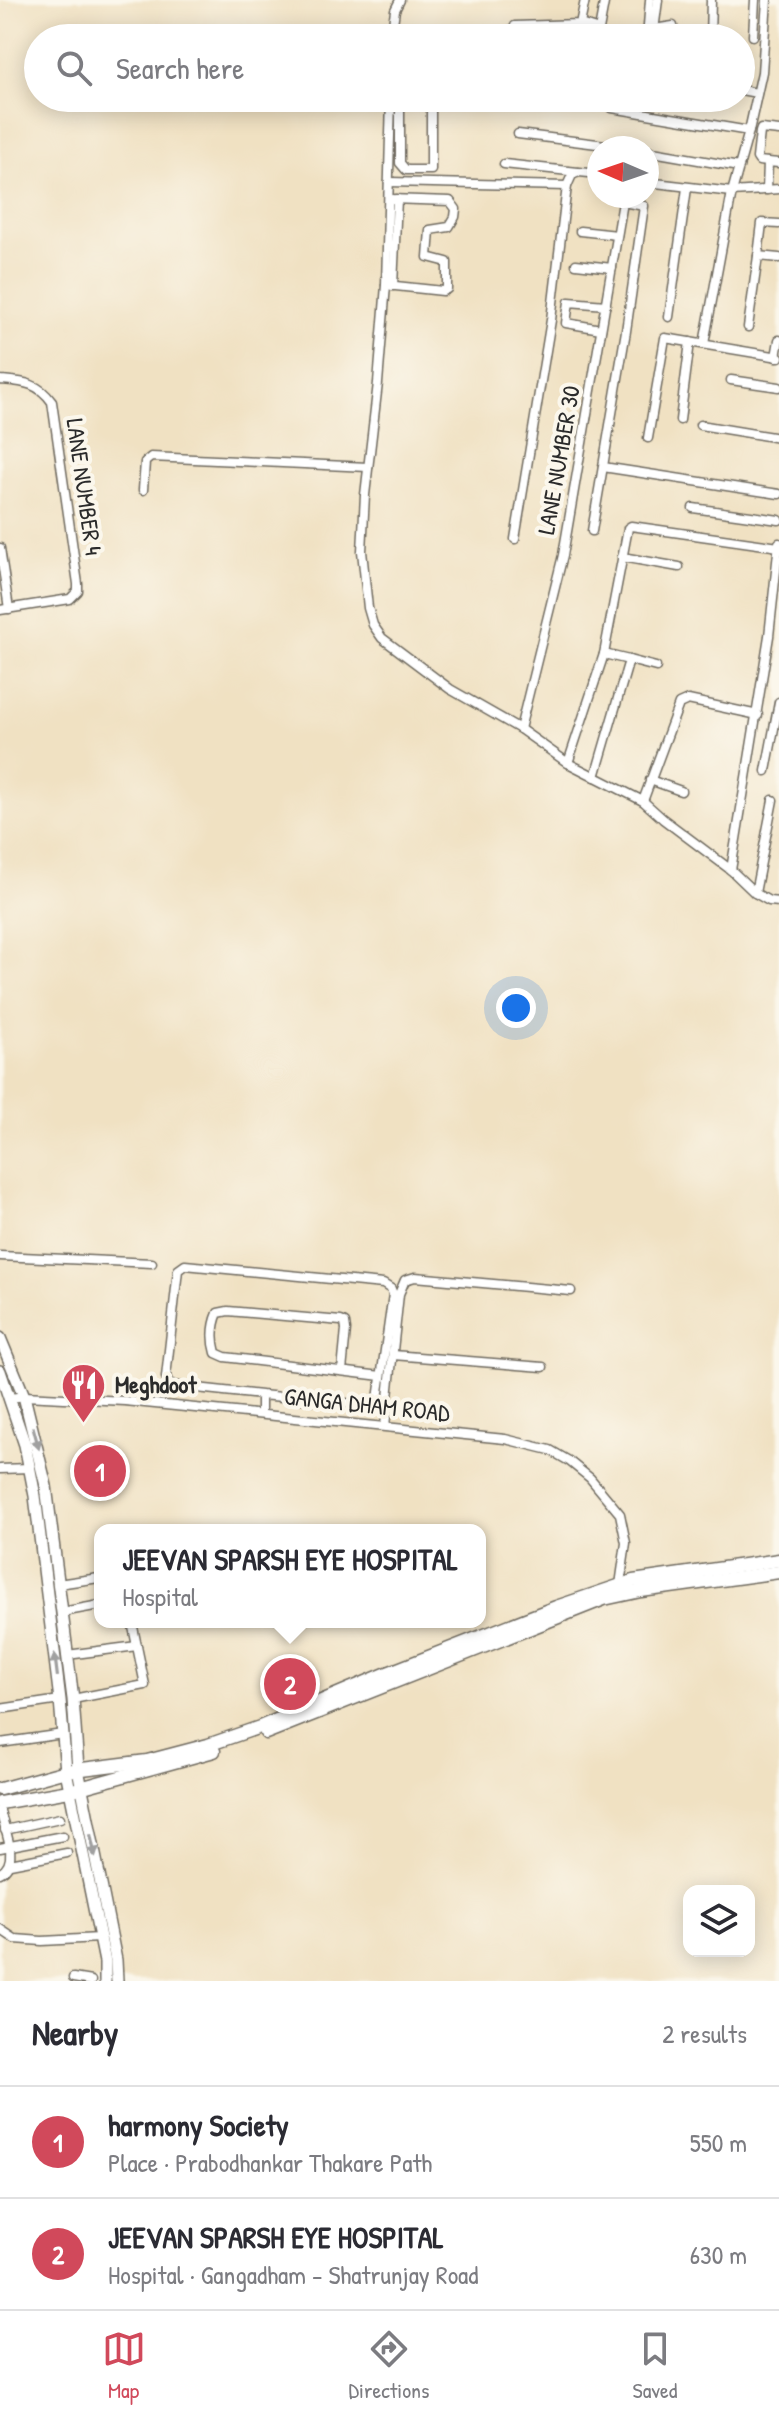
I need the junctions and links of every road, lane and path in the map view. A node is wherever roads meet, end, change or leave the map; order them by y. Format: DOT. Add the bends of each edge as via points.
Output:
graph roads {
  1 [pos="400,0"];
  2 [pos="585,0"];
  3 [pos="650,0"];
  4 [pos="658,0"];
  5 [pos="711,0"];
  6 [pos="755,0"];
  7 [pos="767,0"];
  8 [pos="604,3"];
  9 [pos="393,24"];
  10 [pos="580,24"];
  11 [pos="600,24"];
  12 [pos="648,24"];
  13 [pos="655,24"];
  14 [pos="710,24"];
  15 [pos="754,24"];
  16 [pos="757,93"];
  17 [pos="755,102"];
  18 [pos="391,112"];
  19 [pos="400,112"];
  20 [pos="431,112"];
  21 [pos="636,112"];
  22 [pos="753,112"];
  23 [pos="749,131"];
  24 [pos="779,131"];
  25 [pos="518,134"];
  26 [pos="587,143"];
  27 [pos="659,153"];
  28 [pos="768,162"];
  29 [pos="779,163"];
  30 [pos="504,164"];
  31 [pos="739,167"];
  32 [pos="579,172"];
  33 [pos="587,173"];
  34 [pos="389,182"];
  35 [pos="659,184"];
  36 [pos="567,186"];
  37 [pos="687,188"];
  38 [pos="779,189"];
  39 [pos="767,190"];
  40 [pos="732,192"];
  41 [pos="393,199"];
  42 [pos="622,208"];
  43 [pos="644,208"];
  44 [pos="779,224"];
  45 [pos="580,231"];
  46 [pos="617,235"];
  47 [pos="758,256"];
  48 [pos="779,258"];
  49 [pos="576,264"];
  50 [pos="612,268"];
  51 [pos="390,285"];
  52 [pos="606,305"];
  53 [pos="669,317"];
  54 [pos="551,320"];
  55 [pos="563,322"];
  56 [pos="748,327"];
  57 [pos="601,329"];
  58 [pos="779,340"];
  59 [pos="690,342"];
  60 [pos="704,344"];
  61 [pos="777,357"];
  62 [pos="0,380"];
  63 [pos="731,380"];
  64 [pos="779,387"];
  65 [pos="680,420"];
  66 [pos="700,425"];
  67 [pos="648,438"];
  68 [pos="779,438"];
  69 [pos="368,467"];
  70 [pos="603,467"];
  71 [pos="143,490"];
  72 [pos="779,494"];
  73 [pos="693,508"];
  74 [pos="779,520"];
  75 [pos="592,531"];
  76 [pos="515,539"];
  77 [pos="779,545"];
  78 [pos="0,548"];
  79 [pos="622,557"];
  80 [pos="679,567"];
  81 [pos="776,598"];
  82 [pos="4,609"];
  83 [pos="604,654"];
  84 [pos="629,660"];
  85 [pos="656,667"];
  86 [pos="779,702"];
  87 [pos="758,715"];
  88 [pos="520,729"];
  89 [pos="568,763"];
  90 [pos="766,771"];
  91 [pos="595,777"];
  92 [pos="650,780"];
  93 [pos="681,791"];
  94 [pos="773,800"];
  95 [pos="643,801"];
  96 [pos="731,870"];
  97 [pos="755,893"];
  98 [pos="779,902"];
  99 [pos="0,1256"];
  100 [pos="152,1263"];
  101 [pos="571,1291"];
  102 [pos="0,1338"];
  103 [pos="393,1355"];
  104 [pos="543,1367"];
  105 [pos="0,1371"];
  106 [pos="342,1371"];
  107 [pos="381,1376"];
  108 [pos="6,1392"];
  109 [pos="261,1395"];
  110 [pos="24,1396"];
  111 [pos="261,1414"];
  112 [pos="385,1426"];
  113 [pos="30,1468"];
  114 [pos="0,1469"];
  115 [pos="774,1566"];
  116 [pos="94,1579"];
  117 [pos="58,1584"];
  118 [pos="620,1590"];
  119 [pos="94,1606"];
  120 [pos="62,1612"];
  121 [pos="133,1628"];
  122 [pos="137,1646"];
  123 [pos="67,1655"];
  124 [pos="66,1700"];
  125 [pos="0,1709"];
  126 [pos="63,1734"];
  127 [pos="0,1743"];
  128 [pos="72,1770"];
  129 [pos="115,1771"];
  130 [pos="0,1789"];
  131 [pos="75,1790"];
  132 [pos="0,1803"];
  133 [pos="0,1811"];
  134 [pos="60,1818"];
  135 [pos="5,1830"];
  136 [pos="63,1836"];
  137 [pos="4,1847"];
  138 [pos="67,1853"];
  139 [pos="10,1864"];
  140 [pos="0,1873"];
  141 [pos="0,1929"];
  142 [pos="100,1938"];
  143 [pos="73,1978"];
  144 [pos="91,1981"];
  145 [pos="105,1981"];
  146 [pos="117,1981"];
  1 -- 9 [label="street"];
  2 -- 10 [label="street"];
  3 -- 12 [label="street"];
  4 -- 13 [label="street"];
  5 -- 14 [label="street"];
  6 -- 15 [label="street"];
  7 -- 16 [label="street"];
  8 -- 11 [label="street"];
  16 -- 17 [label="street"];
  18 -- 34 [label="street"];
  19 -- 20 [label="street" via="400,163 406,170 431,170"];
  21 -- 23 [label="street"];
  22 -- 23 [label="street"];
  23 -- 31 [label="street"];
  24 -- 28 [label="street" via="761,129 757,158"];
  25 -- 26 [label="street"];
  27 -- 31 [label="street"];
  28 -- 29 [label="street"];
  28 -- 39 [label="street"];
  30 -- 32 [label="street"];
  31 -- 40 [label="street"];
  32 -- 33 [label="street"];
  32 -- 36 [label="street"];
  34 -- 36 [label="street"];
  34 -- 41 [label="street"];
  35 -- 37 [label="street"];
  36 -- 54 [label="street"];
  37 -- 40 [label="street"];
  37 -- 53 [label="street"];
  38 -- 39 [label="street"];
  39 -- 40 [label="street"];
  40 -- 60 [label="street"];
  41 -- 51 [label="street"];
  41 -- 51 [label="street" via="450,201 456,209 449,227 430,230 428,257 447,262 447,289"];
  42 -- 46 [label="street, LANE NUMBER 30"];
  43 -- 70 [label="street"];
  44 -- 47 [label="street" via="762,223"];
  45 -- 46 [label="street"];
  46 -- 50 [label="street, LANE NUMBER 30"];
  47 -- 48 [label="street"];
  47 -- 56 [label="street"];
  49 -- 50 [label="street"];
  50 -- 52 [label="street, LANE NUMBER 30"];
  51 -- 69 [label="street"];
  52 -- 57 [label="street, LANE NUMBER 30"];
  52 -- 57 [label="street" via="569,302 566,323"];
  54 -- 55 [label="street"];
  54 -- 76 [label="street"];
  57 -- 88 [label="street, LANE NUMBER 30" via="563,555"];
  58 -- 61 [label="street"];
  59 -- 60 [label="street"];
  59 -- 65 [label="street"];
  59 -- 67 [label="street" via="665,338"];
  60 -- 61 [label="street"];
  62 -- 82 [label="street, LANE NUMBER 4" via="31,383 52,402 78,591 70,599"];
  63 -- 64 [label="street"];
  66 -- 68 [label="street"];
  69 -- 71 [label="street" via="151,457 145,462"];
  69 -- 88 [label="street" via="362,551 373,625 420,668"];
  70 -- 72 [label="street"];
  70 -- 75 [label="street"];
  73 -- 74 [label="street"];
  77 -- 79 [label="street" via="631,526"];
  77 -- 81 [label="street"];
  78 -- 82 [label="street"];
  79 -- 80 [label="street"];
  79 -- 83 [label="street"];
  81 -- 87 [label="street"];
  83 -- 84 [label="street"];
  83 -- 89 [label="street"];
  84 -- 85 [label="street"];
  84 -- 91 [label="street"];
  86 -- 90 [label="street"];
  87 -- 92 [label="street" via="688,700 679,704"];
  87 -- 96 [label="street"];
  88 -- 89 [label="street"];
  89 -- 91 [label="street"];
  91 -- 95 [label="street"];
  92 -- 93 [label="street"];
  92 -- 95 [label="street"];
  94 -- 97 [label="street"];
  95 -- 96 [label="street"];
  96 -- 97 [label="street"];
  97 -- 98 [label="street"];
  99 -- 100 [label="street"];
  101 -- 103 [label="street" via="405,1280"];
  102 -- 110 [label="main road"];
  103 -- 104 [label="street"];
  103 -- 112 [label="street"];
  105 -- 108 [label="main road"];
  106 -- 106 [label="street" via="225,1357 216,1353 212,1341 214,1322 218,1313 228,1311 341,1321 346,1330"];
  106 -- 107 [label="street"];
  107 -- 109 [label="street" via="377,1406"];
  107 -- 109 [label="street" via="393,1294 383,1284 185,1265 176,1276 169,1385"];
  108 -- 110 [label="street, GANGA DHAM ROAD"];
  108 -- 113 [label="main road"];
  109 -- 111 [label="street"];
  110 -- 111 [label="street, GANGA DHAM ROAD"];
  110 -- 117 [label="main road, one-way" via="46,1486"];
  111 -- 112 [label="street, GANGA DHAM ROAD"];
  112 -- 118 [label="street, GANGA DHAM ROAD" via="505,1439 550,1450 569,1461 620,1514 626,1543"];
  113 -- 114 [label="street"];
  124 -- 113 [label="main road, one-way"];
  115 -- 118 [label="main road"];
  116 -- 117 [label="street"];
  117 -- 120 [label="main road"];
  118 -- 129 [label="main road" via="289,1725 199,1756"];
  119 -- 120 [label="street"];
  120 -- 123 [label="main road"];
  121 -- 122 [label="street"];
  122 -- 123 [label="street"];
  122 -- 124 [label="street" via="145,1685"];
  123 -- 124 [label="main road"];
  124 -- 125 [label="street"];
  124 -- 126 [label="main road"];
  124 -- 128 [label="main road"];
  126 -- 127 [label="street"];
  126 -- 128 [label="main road"];
  128 -- 129 [label="main road"];
  128 -- 130 [label="main road"];
  128 -- 131 [label="main road"];
  129 -- 131 [label="main road"];
  131 -- 132 [label="main road"];
  131 -- 142 [label="main road"];
  131 -- 146 [label="main road, one-way"];
  133 -- 135 [label="street"];
  134 -- 135 [label="street"];
  135 -- 137 [label="street"];
  136 -- 137 [label="street"];
  137 -- 139 [label="street"];
  138 -- 139 [label="street"];
  139 -- 140 [label="street"];
  141 -- 142 [label="street" via="15,1939"];
  142 -- 145 [label="main road"];
  143 -- 144 [label="street"];
}
